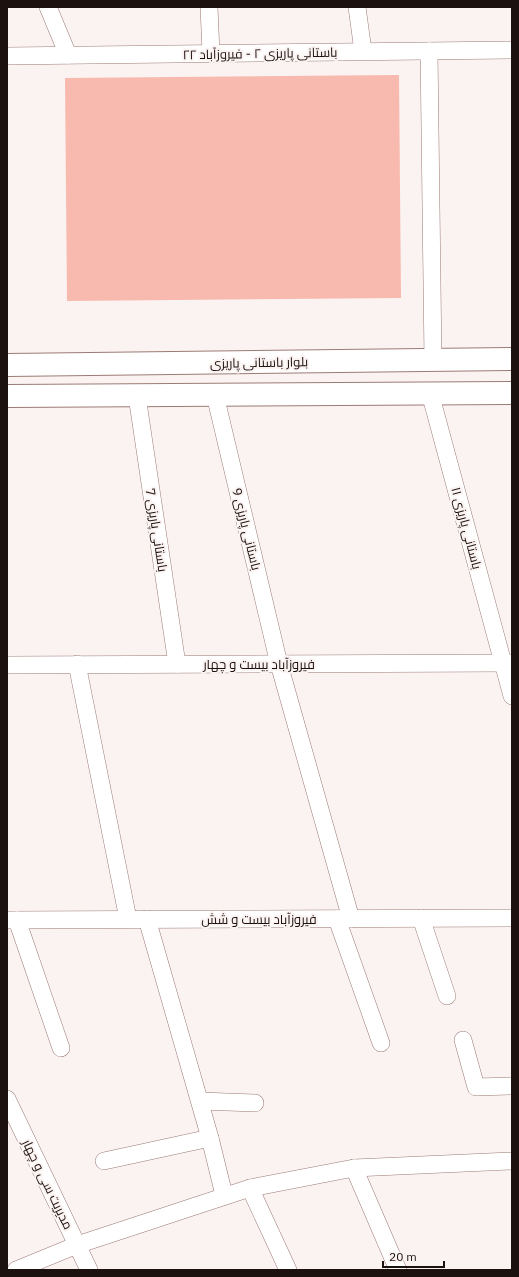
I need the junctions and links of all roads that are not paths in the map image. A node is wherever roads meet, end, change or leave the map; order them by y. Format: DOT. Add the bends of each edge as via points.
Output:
graph roads {
  1 [pos="48,7"];
  2 [pos="209,7"];
  3 [pos="358,7"];
  4 [pos="429,50"];
  5 [pos="512,50"];
  6 [pos="363,51"];
  7 [pos="211,53"];
  8 [pos="68,55"];
  9 [pos="7,56"];
  10 [pos="433,360"];
  11 [pos="512,360"];
  12 [pos="7,365"];
  13 [pos="430,393"];
  14 [pos="512,393"];
  15 [pos="215,395"];
  16 [pos="7,396"];
  17 [pos="137,396"];
  18 [pos="508,663"];
  19 [pos="77,664"];
  20 [pos="177,664"];
  21 [pos="279,664"];
  22 [pos="7,665"];
  23 [pos="512,696"];
  24 [pos="421,918"];
  25 [pos="512,918"];
  26 [pos="128,919"];
  27 [pos="147,919"];
  28 [pos="344,919"];
  29 [pos="12,920"];
  30 [pos="447,996"];
  31 [pos="463,1040"];
  32 [pos="381,1043"];
  33 [pos="61,1048"];
  34 [pos="512,1086"];
  35 [pos="7,1099"];
  36 [pos="200,1101"];
  37 [pos="255,1103"];
  38 [pos="210,1138"];
  39 [pos="104,1161"];
  40 [pos="512,1161"];
  41 [pos="354,1168"];
  42 [pos="250,1188"];
  43 [pos="224,1195"];
  44 [pos="77,1245"];
  45 [pos="16,1270"];
  46 [pos="89,1270"];
  47 [pos="288,1270"];
  48 [pos="398,1270"];
  1 -- 8 [label="street"];
  2 -- 7 [label="street"];
  3 -- 6 [label="street"];
  4 -- 5 [label="street, باستانی پاریزی ۲ - فیروزآباد ۲۲"];
  4 -- 6 [label="street, باستانی پاریزی ۲ - فیروزآباد ۲۲"];
  4 -- 10 [label="street"];
  6 -- 7 [label="street, باستانی پاریزی ۲ - فیروزآباد ۲۲"];
  7 -- 8 [label="street, باستانی پاریزی ۲ - فیروزآباد ۲۲"];
  8 -- 9 [label="street, باستانی پاریزی ۲ - فیروزآباد ۲۲"];
  10 -- 11 [label="main road, بلوار باستانی پاریزی"];
  10 -- 12 [label="main road, بلوار باستانی پاریزی"];
  13 -- 14 [label="main road"];
  13 -- 15 [label="main road"];
  13 -- 18 [label="street, باستانی پاریزی ۱۱"];
  15 -- 17 [label="main road"];
  15 -- 21 [label="street, باستانی پاریزی 9"];
  16 -- 17 [label="main road"];
  17 -- 20 [label="street, باستانی پاریزی 7"];
  18 -- 21 [label="street, فیروزآباد بیست و چهار"];
  18 -- 23 [label="street, باستانی پاریزی ۱۱"];
  19 -- 20 [label="street, فیروزآباد بیست و چهار"];
  19 -- 22 [label="street, فیروزآباد بیست و چهار"];
  19 -- 26 [label="street"];
  20 -- 21 [label="street, فیروزآباد بیست و چهار"];
  21 -- 28 [label="street, باستانی پاریزی 9"];
  24 -- 25 [label="street, فیروزآباد بیست و شش"];
  24 -- 28 [label="street, فیروزآباد بیست و شش"];
  24 -- 30 [label="street"];
  26 -- 27 [label="street, فیروزآباد بیست و شش"];
  26 -- 29 [label="street, فیروزآباد بیست و شش"];
  27 -- 28 [label="street, فیروزآباد بیست و شش"];
  27 -- 36 [label="street"];
  28 -- 32 [label="street, باستانی پاریزی 9"];
  29 -- 33 [label="street"];
  31 -- 34 [label="street" via="476,1087"];
  35 -- 44 [label="street, مدیریت سی و چهار"];
  36 -- 37 [label="street"];
  36 -- 38 [label="street"];
  38 -- 39 [label="street"];
  38 -- 43 [label="street"];
  40 -- 41 [label="street"];
  41 -- 42 [label="street"];
  41 -- 48 [label="street"];
  42 -- 43 [label="street"];
  42 -- 47 [label="street"];
  43 -- 44 [label="street"];
  44 -- 45 [label="street"];
  44 -- 46 [label="street, مدیریت سی و چهار"];
}
